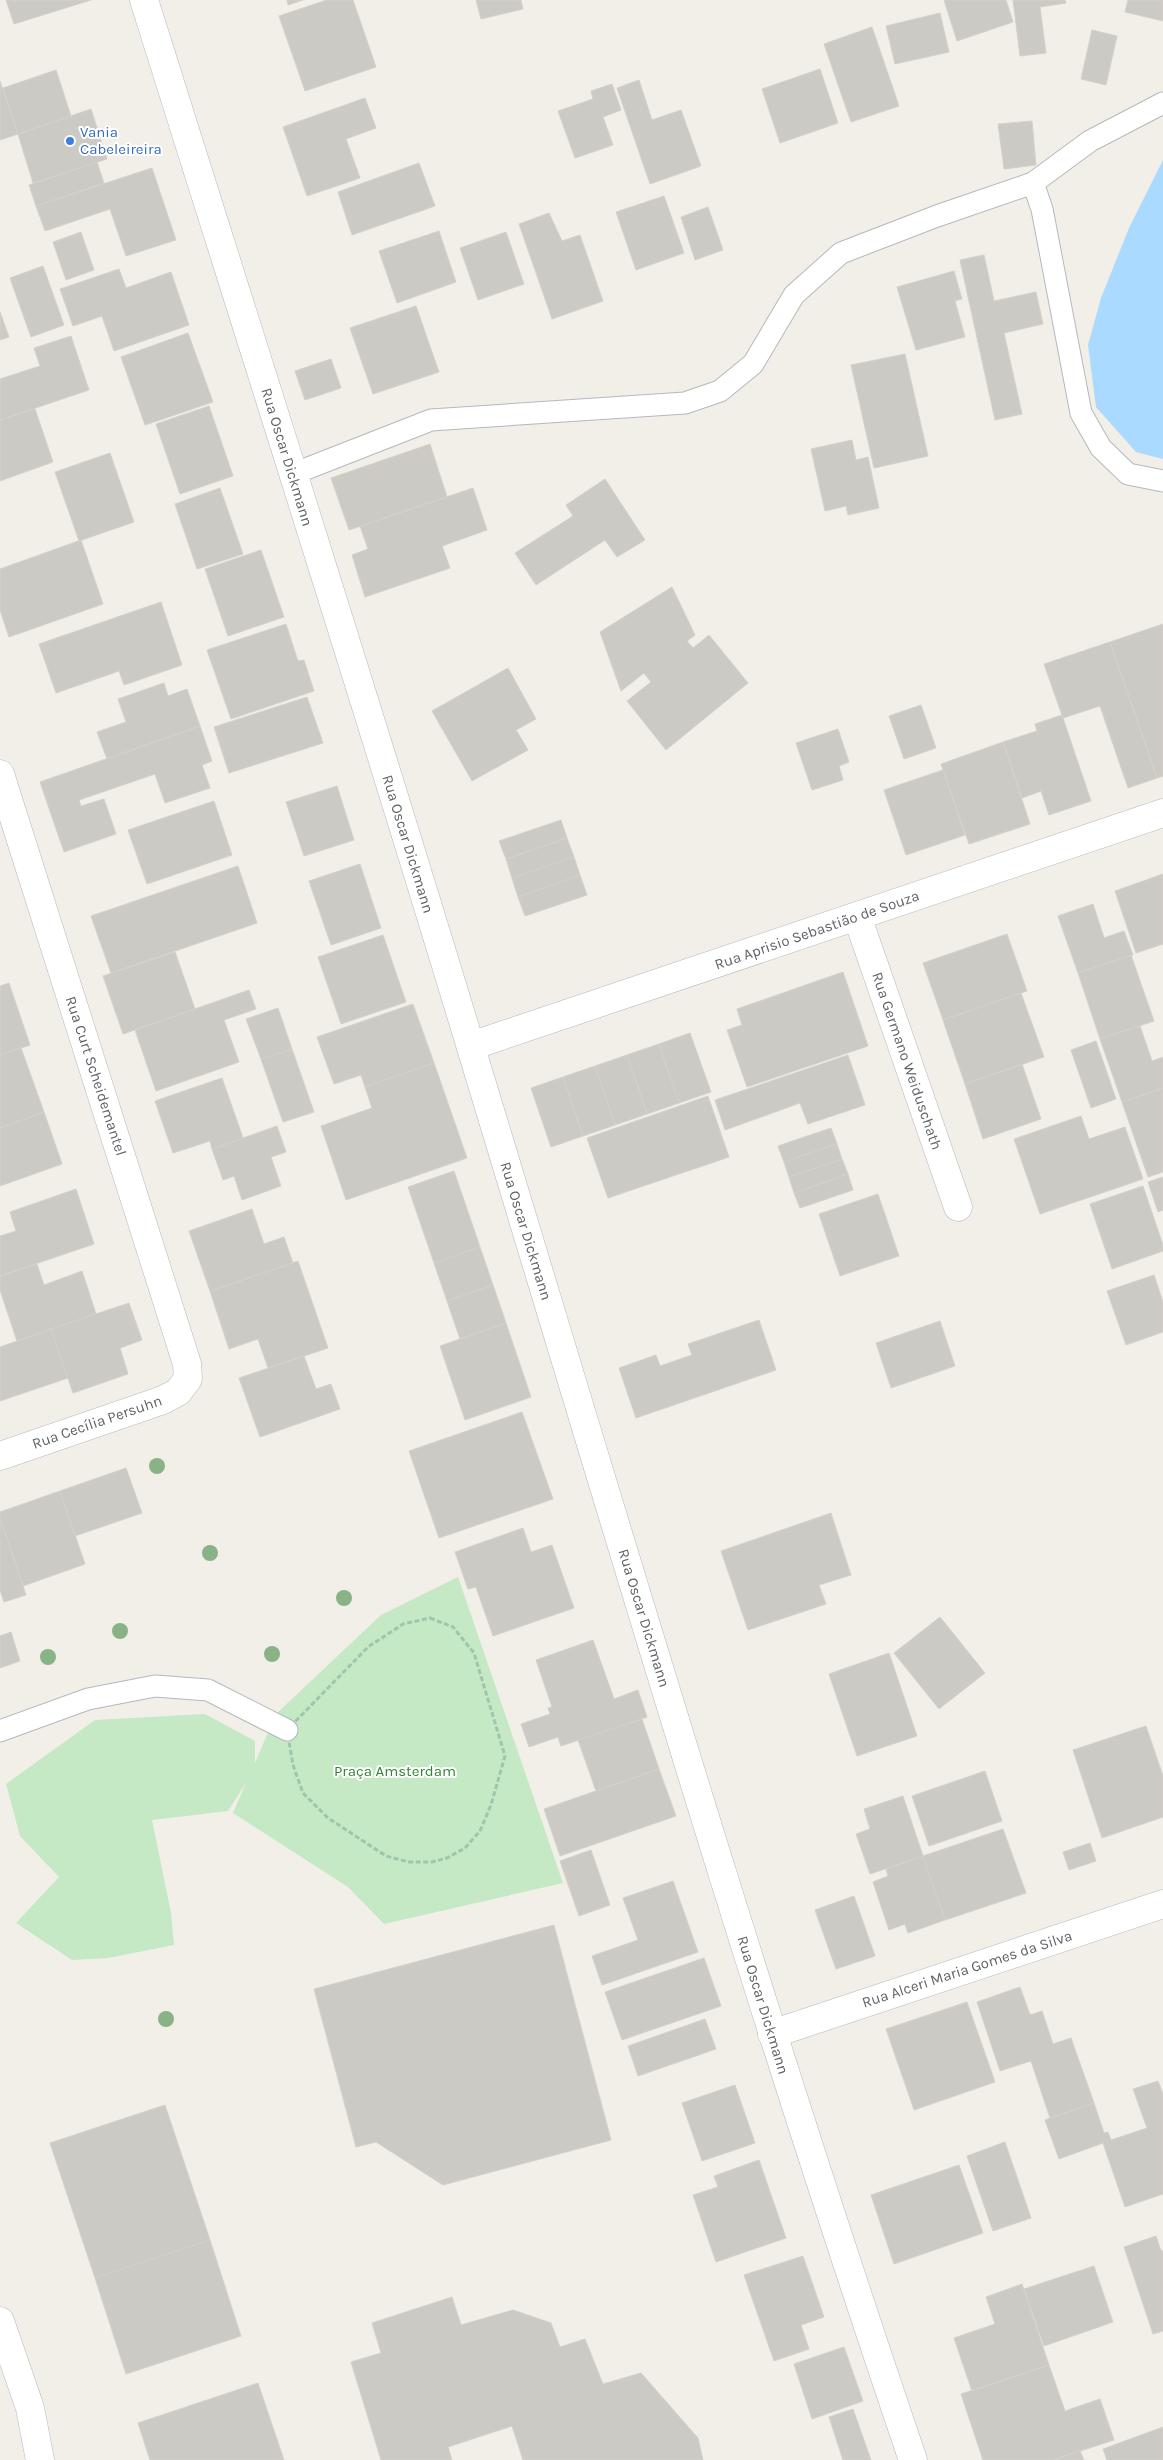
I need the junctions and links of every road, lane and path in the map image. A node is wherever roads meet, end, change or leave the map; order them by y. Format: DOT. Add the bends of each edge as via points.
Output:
graph roads {
  1 [pos="144,0"];
  2 [pos="1163,103"];
  3 [pos="1033,183"];
  4 [pos="293,474"];
  5 [pos="1163,481"];
  6 [pos="0,774"];
  7 [pos="1163,813"];
  8 [pos="857,916"];
  9 [pos="470,1046"];
  10 [pos="958,1207"];
  11 [pos="188,1379"];
  12 [pos="0,1456"];
  13 [pos="287,1730"];
  14 [pos="0,1731"];
  15 [pos="1163,1904"];
  16 [pos="772,2034"];
  17 [pos="0,2321"];
  18 [pos="40,2460"];
  19 [pos="913,2460"];
  1 -- 4 [label="street, Rua Oscar Dickmann"];
  2 -- 3 [label="lane" via="1090,142"];
  3 -- 4 [label="lane" via="841,253 794,295 753,364 720,391 685,403 431,420"];
  3 -- 5 [label="lane" via="1042,209 1081,413 1101,448 1128,474"];
  4 -- 9 [label="street, Rua Oscar Dickmann"];
  6 -- 11 [label="street, Rua Curt Scheidemantel" via="187,1364"];
  7 -- 8 [label="street, Rua Aprisio Sebastião de Souza"];
  8 -- 9 [label="street, Rua Aprisio Sebastião de Souza"];
  8 -- 10 [label="street, Rua Germano Weiduschath"];
  9 -- 16 [label="street, Rua Oscar Dickmann"];
  11 -- 12 [label="street, Rua Cecília Persuhn" via="178,1392 163,1400"];
  13 -- 13 [label="path" via="293,1765 303,1793 344,1829 386,1856 409,1862 432,1862 465,1848 480,1831 505,1756 474,1653 453,1627 430,1618 403,1624 368,1647"];
  13 -- 14 [label="lane" via="208,1690 155,1686 88,1700"];
  15 -- 16 [label="street, Rua Alceri Maria Gomes da Silva"];
  16 -- 19 [label="street, Rua Oscar Dickmann"];
  17 -- 18 [label="street" via="30,2408"];
}
